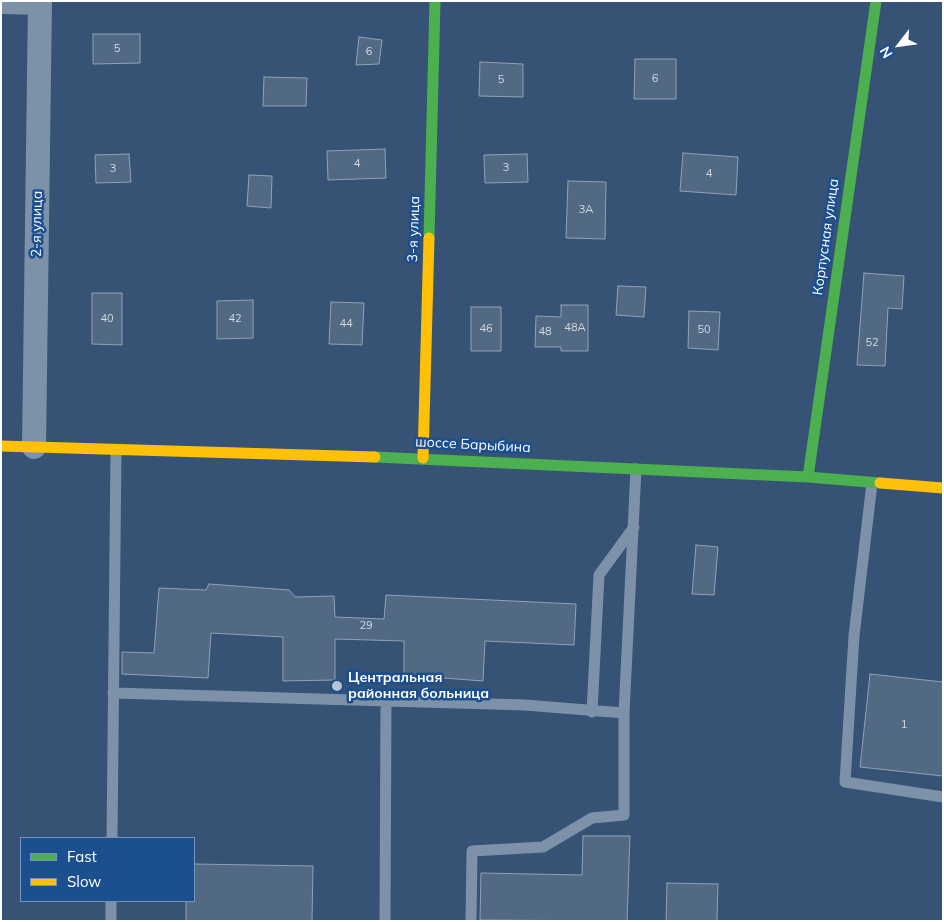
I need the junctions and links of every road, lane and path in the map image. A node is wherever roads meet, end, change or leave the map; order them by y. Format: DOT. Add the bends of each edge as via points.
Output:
graph roads {
  1 [pos="435,1"];
  2 [pos="876,1"];
  3 [pos="1,2"];
  4 [pos="40,2"];
  5 [pos="1,446"];
  6 [pos="34,447"];
  7 [pos="116,448"];
  8 [pos="423,458"];
  9 [pos="636,468"];
  10 [pos="808,477"];
  11 [pos="872,483"];
  12 [pos="943,488"];
  13 [pos="634,527"];
  14 [pos="113,693"];
  15 [pos="386,702"];
  16 [pos="592,712"];
  17 [pos="624,713"];
  18 [pos="943,797"];
  19 [pos="112,837"];
  20 [pos="111,902"];
  21 [pos="111,921"];
  22 [pos="385,921"];
  23 [pos="471,921"];
  1 -- 8 [label="main road, 3-я улица"];
  2 -- 10 [label="main road, Корпусная улица"];
  3 -- 4 [label="street"];
  4 -- 6 [label="street, 2-я улица"];
  5 -- 6 [label="main road, шоссе Барыбина"];
  6 -- 7 [label="main road, шоссе Барыбина"];
  7 -- 8 [label="main road, шоссе Барыбина"];
  7 -- 14 [label="lane"];
  8 -- 9 [label="main road, шоссе Барыбина"];
  9 -- 10 [label="main road, шоссе Барыбина"];
  9 -- 13 [label="lane"];
  10 -- 11 [label="main road, шоссе Барыбина"];
  11 -- 12 [label="main road, шоссе Барыбина"];
  11 -- 18 [label="lane" via="854,636 844,782"];
  13 -- 16 [label="lane" via="599,575"];
  13 -- 17 [label="lane"];
  14 -- 15 [label="lane"];
  14 -- 19 [label="lane"];
  15 -- 16 [label="lane" via="525,705"];
  15 -- 22 [label="lane"];
  16 -- 17 [label="lane"];
  17 -- 23 [label="lane" via="624,815 592,818 543,847 472,851"];
  20 -- 21 [label="lane"];
}
